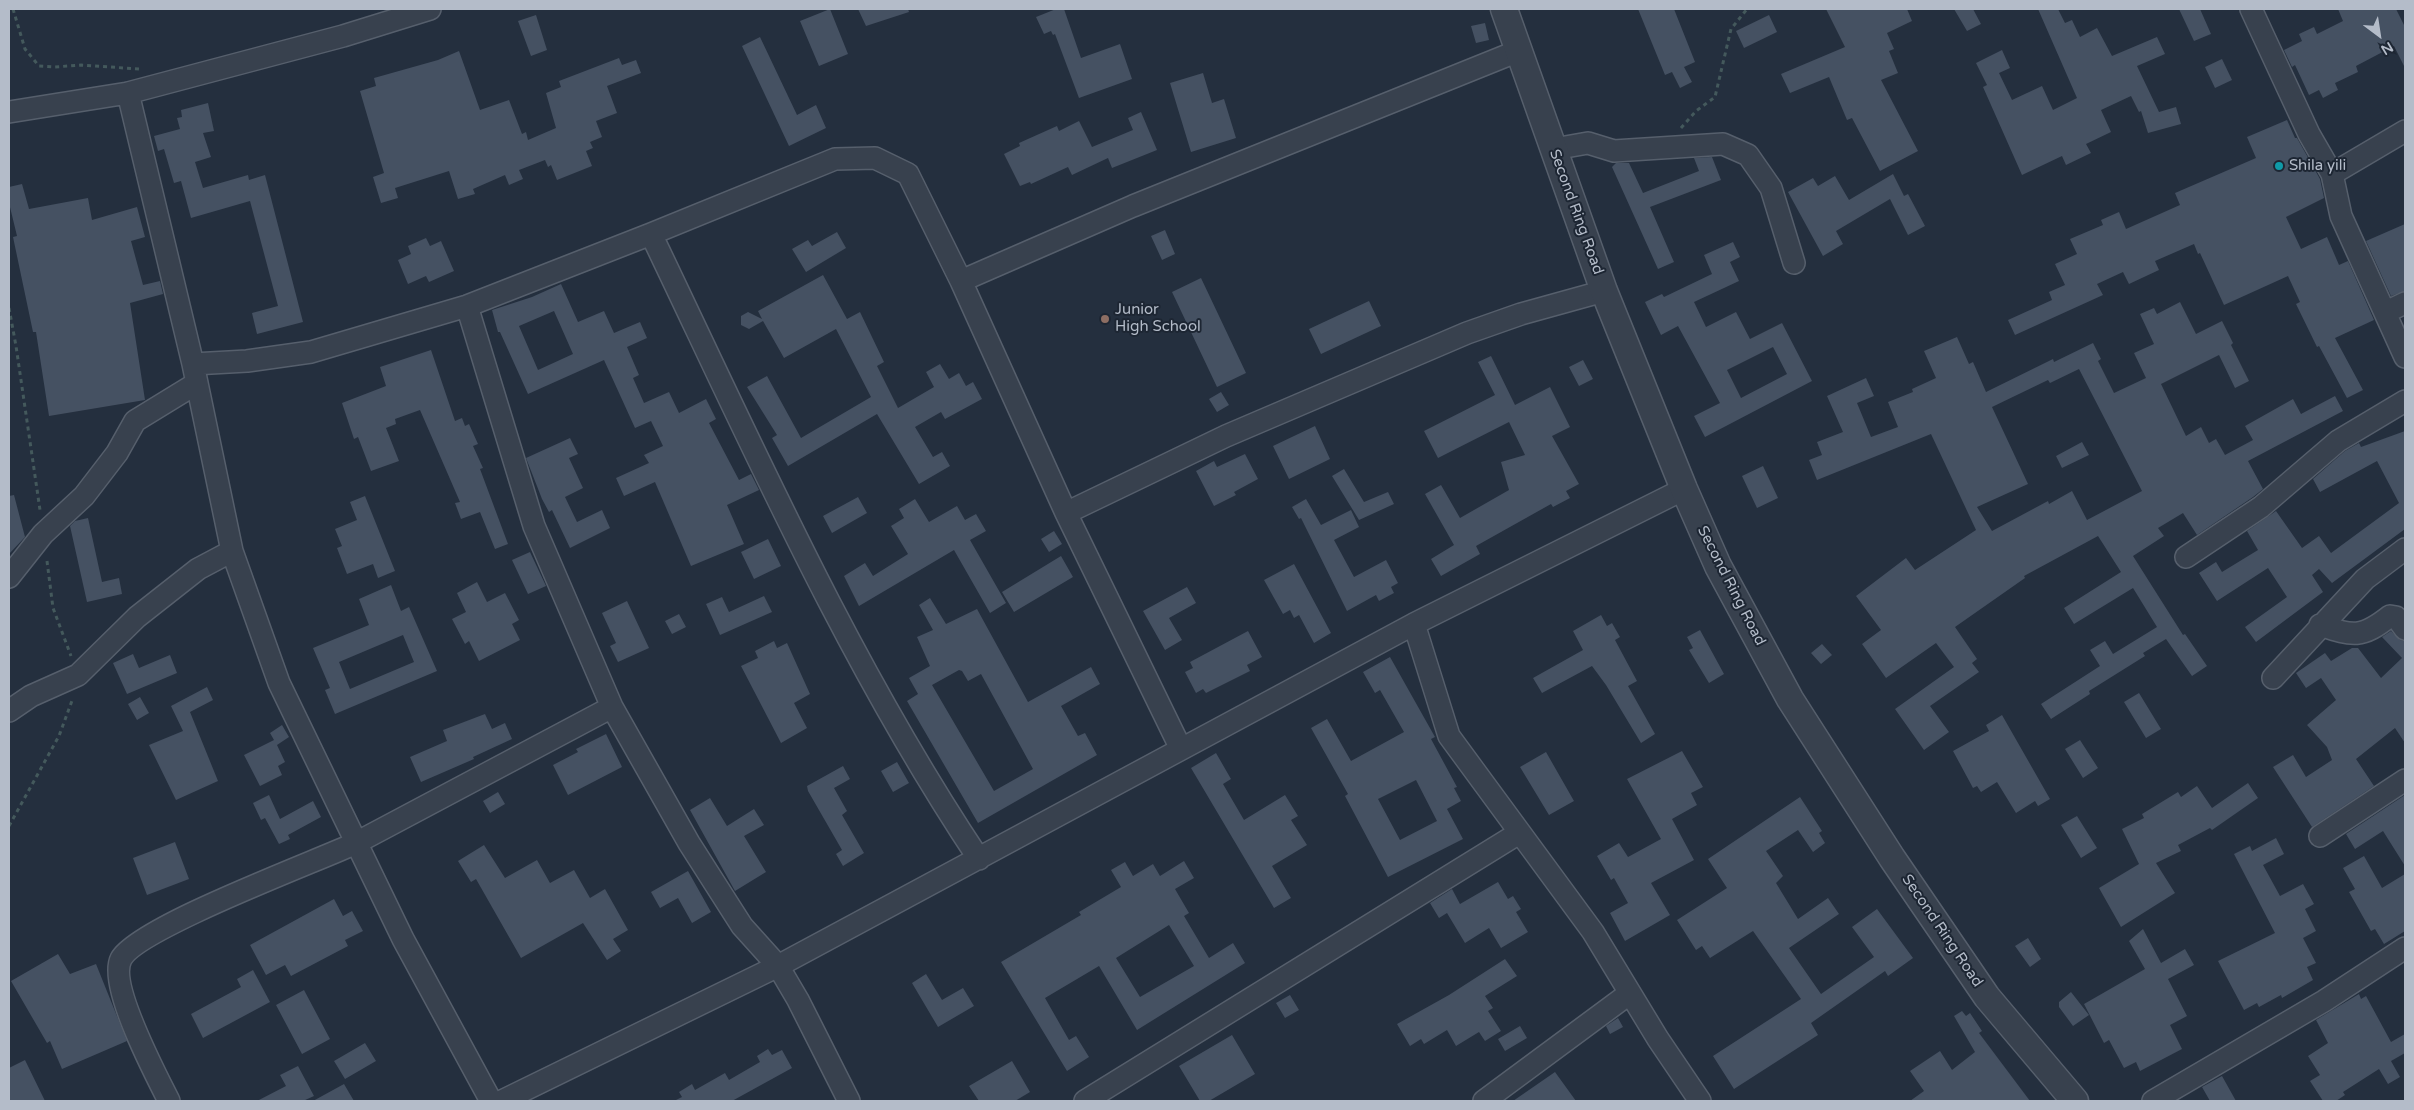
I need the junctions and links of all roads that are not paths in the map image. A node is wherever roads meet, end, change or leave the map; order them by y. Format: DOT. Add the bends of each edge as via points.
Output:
graph roads {
  1 [pos="430,9"];
  2 [pos="1504,9"];
  3 [pos="2251,9"];
  4 [pos="1518,51"];
  5 [pos="128,94"];
  6 [pos="9,112"];
  7 [pos="2405,131"];
  8 [pos="1554,149"];
  9 [pos="2332,174"];
  10 [pos="651,234"];
  11 [pos="1794,263"];
  12 [pos="961,281"];
  13 [pos="1604,290"];
  14 [pos="467,306"];
  15 [pos="2396,307"];
  16 [pos="2405,357"];
  17 [pos="195,374"];
  18 [pos="2405,401"];
  19 [pos="1684,489"];
  20 [pos="1066,513"];
  21 [pos="2405,549"];
  22 [pos="232,551"];
  23 [pos="2186,557"];
  24 [pos="9,577"];
  25 [pos="1414,624"];
  26 [pos="2320,625"];
  27 [pos="2405,629"];
  28 [pos="2272,678"];
  29 [pos="612,707"];
  30 [pos="9,711"];
  31 [pos="1181,749"];
  32 [pos="2405,780"];
  33 [pos="1519,833"];
  34 [pos="2320,836"];
  35 [pos="356,843"];
  36 [pos="980,860"];
  37 [pos="2405,948"];
  38 [pos="778,966"];
  39 [pos="1630,993"];
  40 [pos="169,1101"];
  41 [pos="491,1101"];
  42 [pos="502,1101"];
  43 [pos="849,1101"];
  44 [pos="1085,1101"];
  45 [pos="1484,1101"];
  46 [pos="1700,1101"];
  47 [pos="2074,1101"];
  48 [pos="2153,1101"];
  1 -- 5 [label="street"];
  2 -- 4 [label="street, Second Ring Road"];
  3 -- 9 [label="street" via="2309,134"];
  4 -- 8 [label="street, Second Ring Road"];
  4 -- 12 [label="street" via="1133,206"];
  5 -- 6 [label="street"];
  5 -- 17 [label="street"];
  7 -- 9 [label="street"];
  8 -- 11 [label="street" via="1588,143 1614,150 1722,144 1748,155 1771,188"];
  8 -- 13 [label="street, Second Ring Road"];
  9 -- 15 [label="street" via="2341,216"];
  10 -- 12 [label="street" via="835,159 875,158 908,174"];
  10 -- 14 [label="street"];
  10 -- 36 [label="street" via="830,606 945,809"];
  12 -- 20 [label="street"];
  13 -- 19 [label="street, Second Ring Road"];
  13 -- 20 [label="street" via="1467,333 1226,436"];
  14 -- 17 [label="street" via="311,352 247,361"];
  14 -- 29 [label="street" via="534,526"];
  15 -- 16 [label="street"];
  17 -- 22 [label="street"];
  17 -- 24 [label="street" via="135,421 117,453 84,496 43,534"];
  18 -- 23 [label="street" via="2338,441 2261,507"];
  19 -- 25 [label="street"];
  19 -- 47 [label="street, Second Ring Road" via="1718,566 1796,708 1892,858 1987,997"];
  20 -- 31 [label="street"];
  21 -- 26 [label="street" via="2365,579"];
  22 -- 30 [label="street" via="198,569 137,618 78,675 31,696"];
  22 -- 35 [label="street" via="278,683"];
  25 -- 31 [label="street"];
  25 -- 33 [label="street" via="1449,736"];
  26 -- 27 [label="street" via="2350,635 2365,632 2390,616 2396,617"];
  26 -- 28 [label="street"];
  29 -- 35 [label="street"];
  29 -- 38 [label="street" via="689,843 742,926"];
  31 -- 36 [label="street"];
  32 -- 34 [label="street"];
  33 -- 39 [label="street" via="1593,932"];
  33 -- 44 [label="street"];
  35 -- 40 [label="street" via="256,884 180,920 140,940 121,959 118,982"];
  35 -- 41 [label="street"];
  36 -- 38 [label="street"];
  37 -- 48 [label="street"];
  38 -- 42 [label="street"];
  38 -- 43 [label="street"];
  39 -- 45 [label="street"];
  39 -- 46 [label="street" via="1682,1078"];
}
